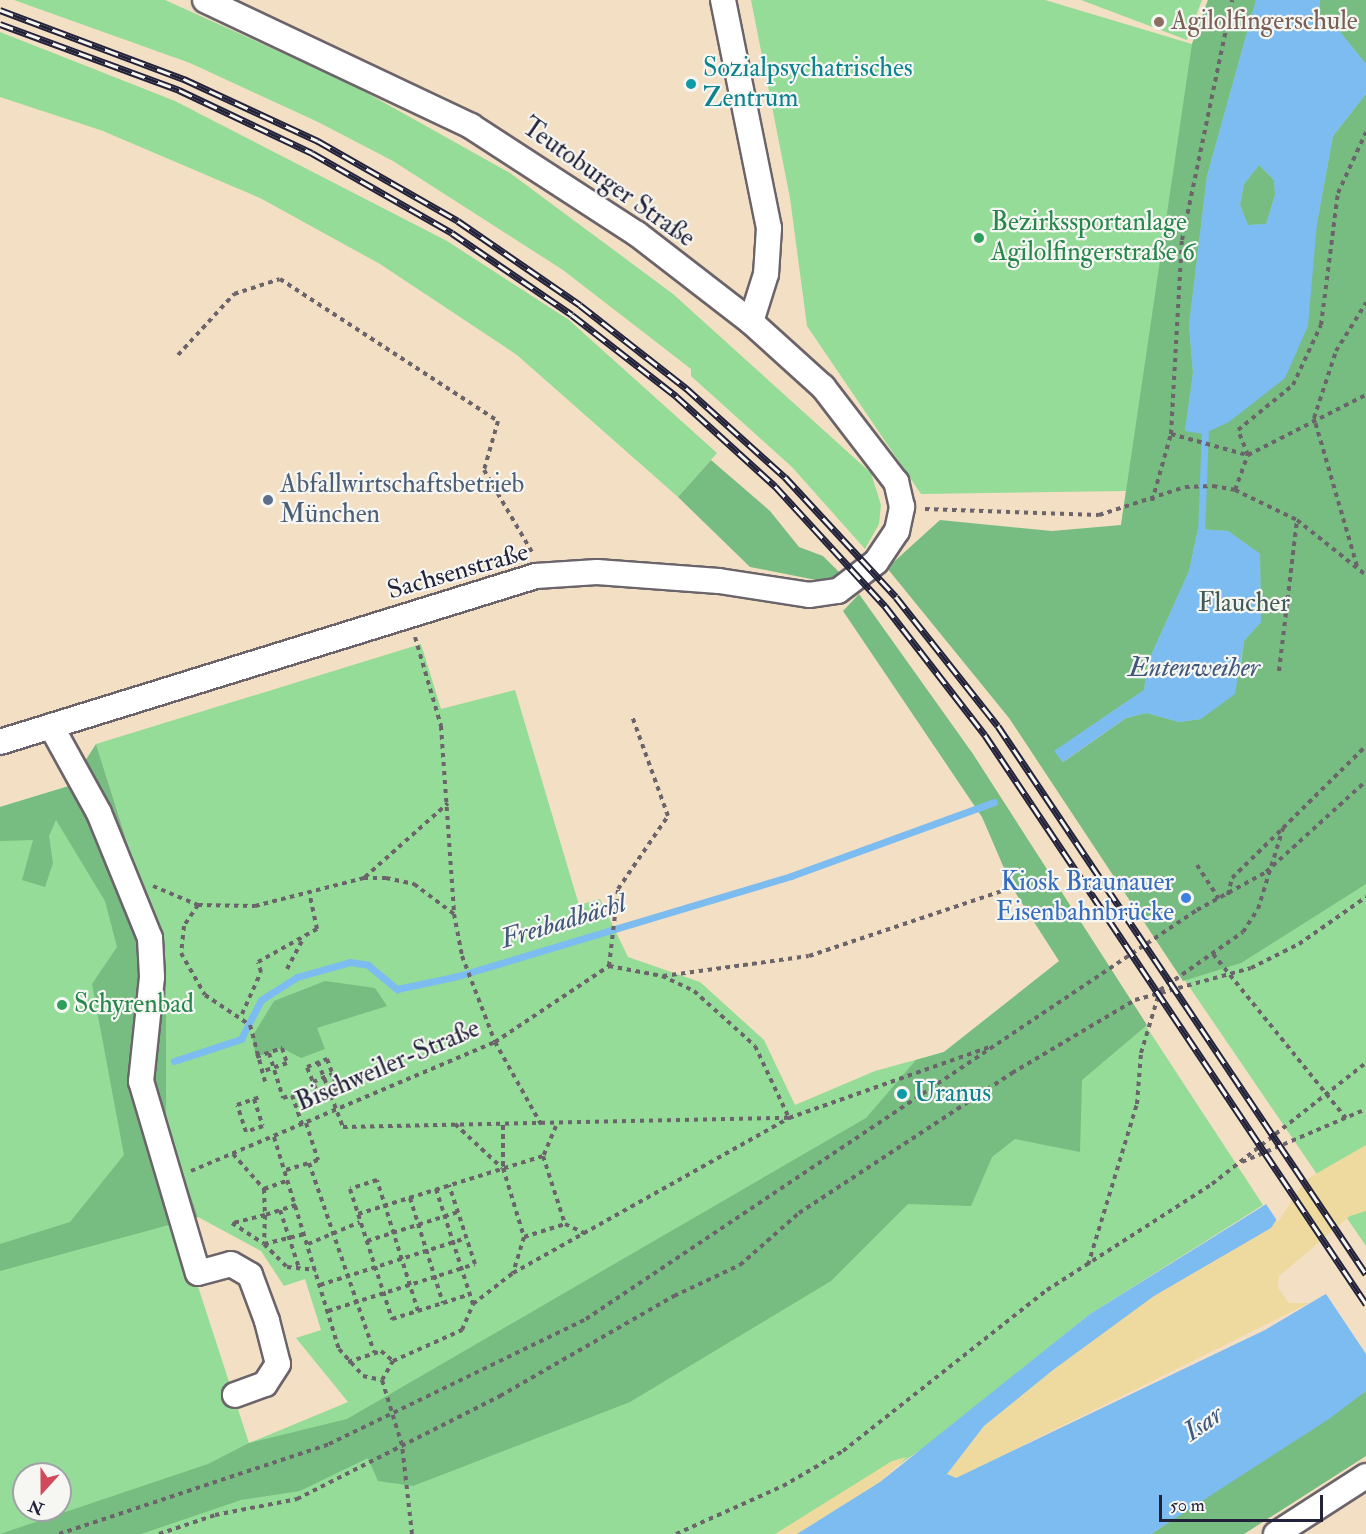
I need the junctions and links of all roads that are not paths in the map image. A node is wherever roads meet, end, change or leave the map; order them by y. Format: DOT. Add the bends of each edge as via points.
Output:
graph roads {
  1 [pos="206,0"];
  2 [pos="723,0"];
  3 [pos="751,322"];
  4 [pos="902,507"];
  5 [pos="51,726"];
  6 [pos="0,742"];
  7 [pos="235,1395"];
  8 [pos="1366,1476"];
  9 [pos="1276,1534"];
  1 -- 3 [label="street, Teutoburger Straße" via="479,131 637,234"];
  2 -- 3 [label="street" via="769,228 766,274"];
  3 -- 4 [label="street, Teutoburger Straße" via="823,387 896,482"];
  4 -- 5 [label="street, Sachsenstraße" via="886,550 838,591 809,595 719,581 597,572 536,576"];
  5 -- 6 [label="street, Sachsenstraße"];
  5 -- 7 [label="street" via="126,872 150,938 152,977 141,1081 198,1273 231,1264 250,1275 267,1321 278,1364 266,1384"];
  8 -- 9 [label="street"];
}
